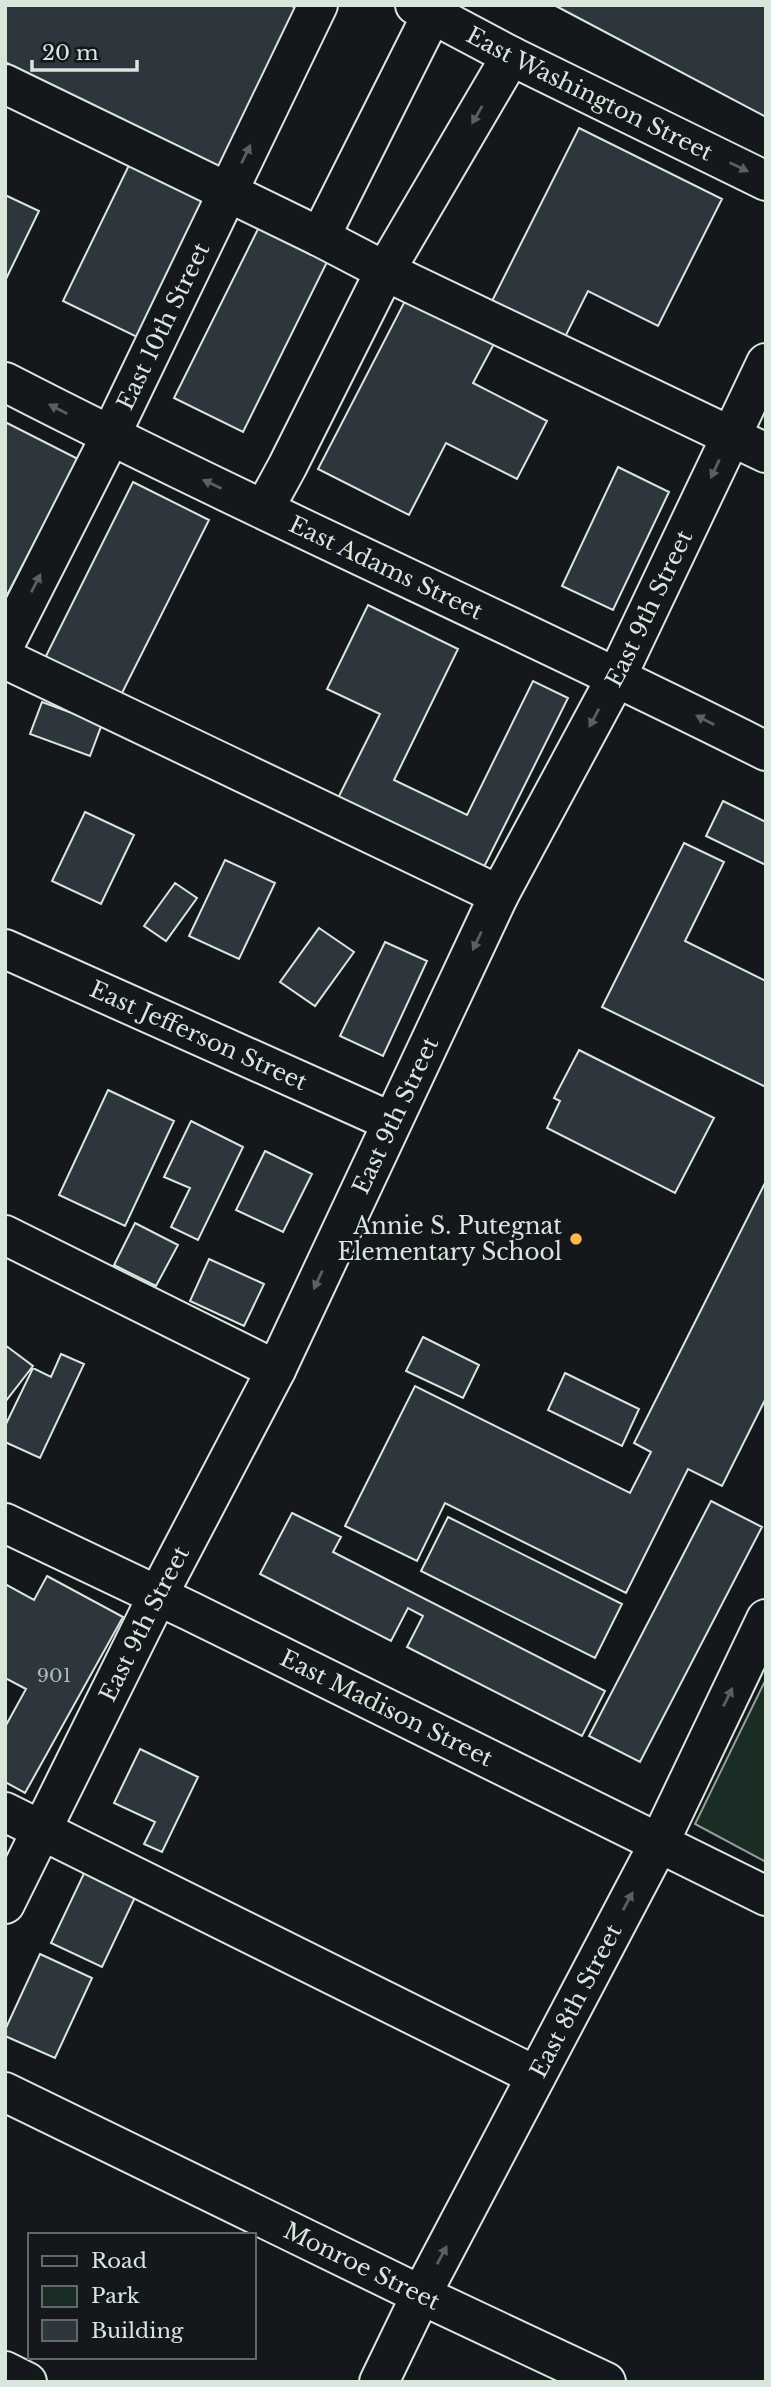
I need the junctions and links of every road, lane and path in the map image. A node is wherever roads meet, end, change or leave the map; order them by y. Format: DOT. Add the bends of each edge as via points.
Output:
graph roads {
  1 [pos="318,5"];
  2 [pos="424,10"];
  3 [pos="511,56"];
  4 [pos="5,84"];
  5 [pos="766,181"];
  6 [pos="228,192"];
  7 [pos="320,237"];
  8 [pos="385,271"];
  9 [pos="766,363"];
  10 [pos="5,382"];
  11 [pos="731,435"];
  12 [pos="110,436"];
  13 [pos="766,453"];
  14 [pos="264,509"];
  15 [pos="5,644"];
  16 [pos="5,659"];
  17 [pos="617,676"];
  18 [pos="766,751"];
  19 [pos="499,895"];
  20 [pos="5,949"];
  21 [pos="392,1122"];
  22 [pos="5,1236"];
  23 [pos="276,1370"];
  24 [pos="5,1523"];
  25 [pos="158,1595"];
  26 [pos="766,1619"];
  27 [pos="5,1812"];
  28 [pos="41,1830"];
  29 [pos="659,1843"];
  30 [pos="766,1896"];
  31 [pos="5,1904"];
  32 [pos="536,2076"];
  33 [pos="5,2092"];
  34 [pos="421,2295"];
  35 [pos="5,2371"];
  36 [pos="27,2382"];
  37 [pos="379,2382"];
  38 [pos="606,2382"];
  6 -- 1 [label="street, East 10th Street, one-way"];
  2 -- 3 [label="street, East Washington Street"];
  2 -- 7 [label="street"];
  3 -- 5 [label="street, East Washington Street, one-way"];
  3 -- 8 [label="street, one-way"];
  4 -- 6 [label="street"];
  6 -- 7 [label="street"];
  6 -- 12 [label="street, East 10th Street"];
  7 -- 8 [label="street"];
  8 -- 11 [label="street"];
  8 -- 14 [label="street"];
  9 -- 11 [label="street, East 9th Street"];
  12 -- 10 [label="street, East Adams Street, one-way"];
  11 -- 13 [label="street"];
  11 -- 17 [label="street, East 9th Street, one-way"];
  14 -- 12 [label="street, East Adams Street, one-way"];
  15 -- 12 [label="street, East 10th Street, one-way"];
  14 -- 17 [label="street, East Adams Street"];
  16 -- 19 [label="street"];
  18 -- 17 [label="street, East Adams Street, one-way"];
  17 -- 19 [label="street, East 9th Street, one-way"];
  19 -- 21 [label="street, East 9th Street, one-way"];
  20 -- 21 [label="street, East Jefferson Street"];
  21 -- 23 [label="street, East 9th Street, one-way"];
  22 -- 23 [label="street"];
  23 -- 25 [label="street, East 9th Street"];
  24 -- 25 [label="street, East Madison Street"];
  25 -- 28 [label="street, East 9th Street"];
  25 -- 29 [label="street, East Madison Street"];
  29 -- 26 [label="street, East 8th Street, one-way"];
  27 -- 28 [label="street"];
  28 -- 31 [label="street, East 9th Street"];
  28 -- 32 [label="street"];
  29 -- 30 [label="street, East Madison Street"];
  32 -- 29 [label="street, East 8th Street, one-way"];
  34 -- 32 [label="street, East 8th Street, one-way"];
  33 -- 34 [label="street, Monroe Street"];
  34 -- 37 [label="street, East 8th Street"];
  34 -- 38 [label="street, Monroe Street"];
  35 -- 36 [label="street"];
}
